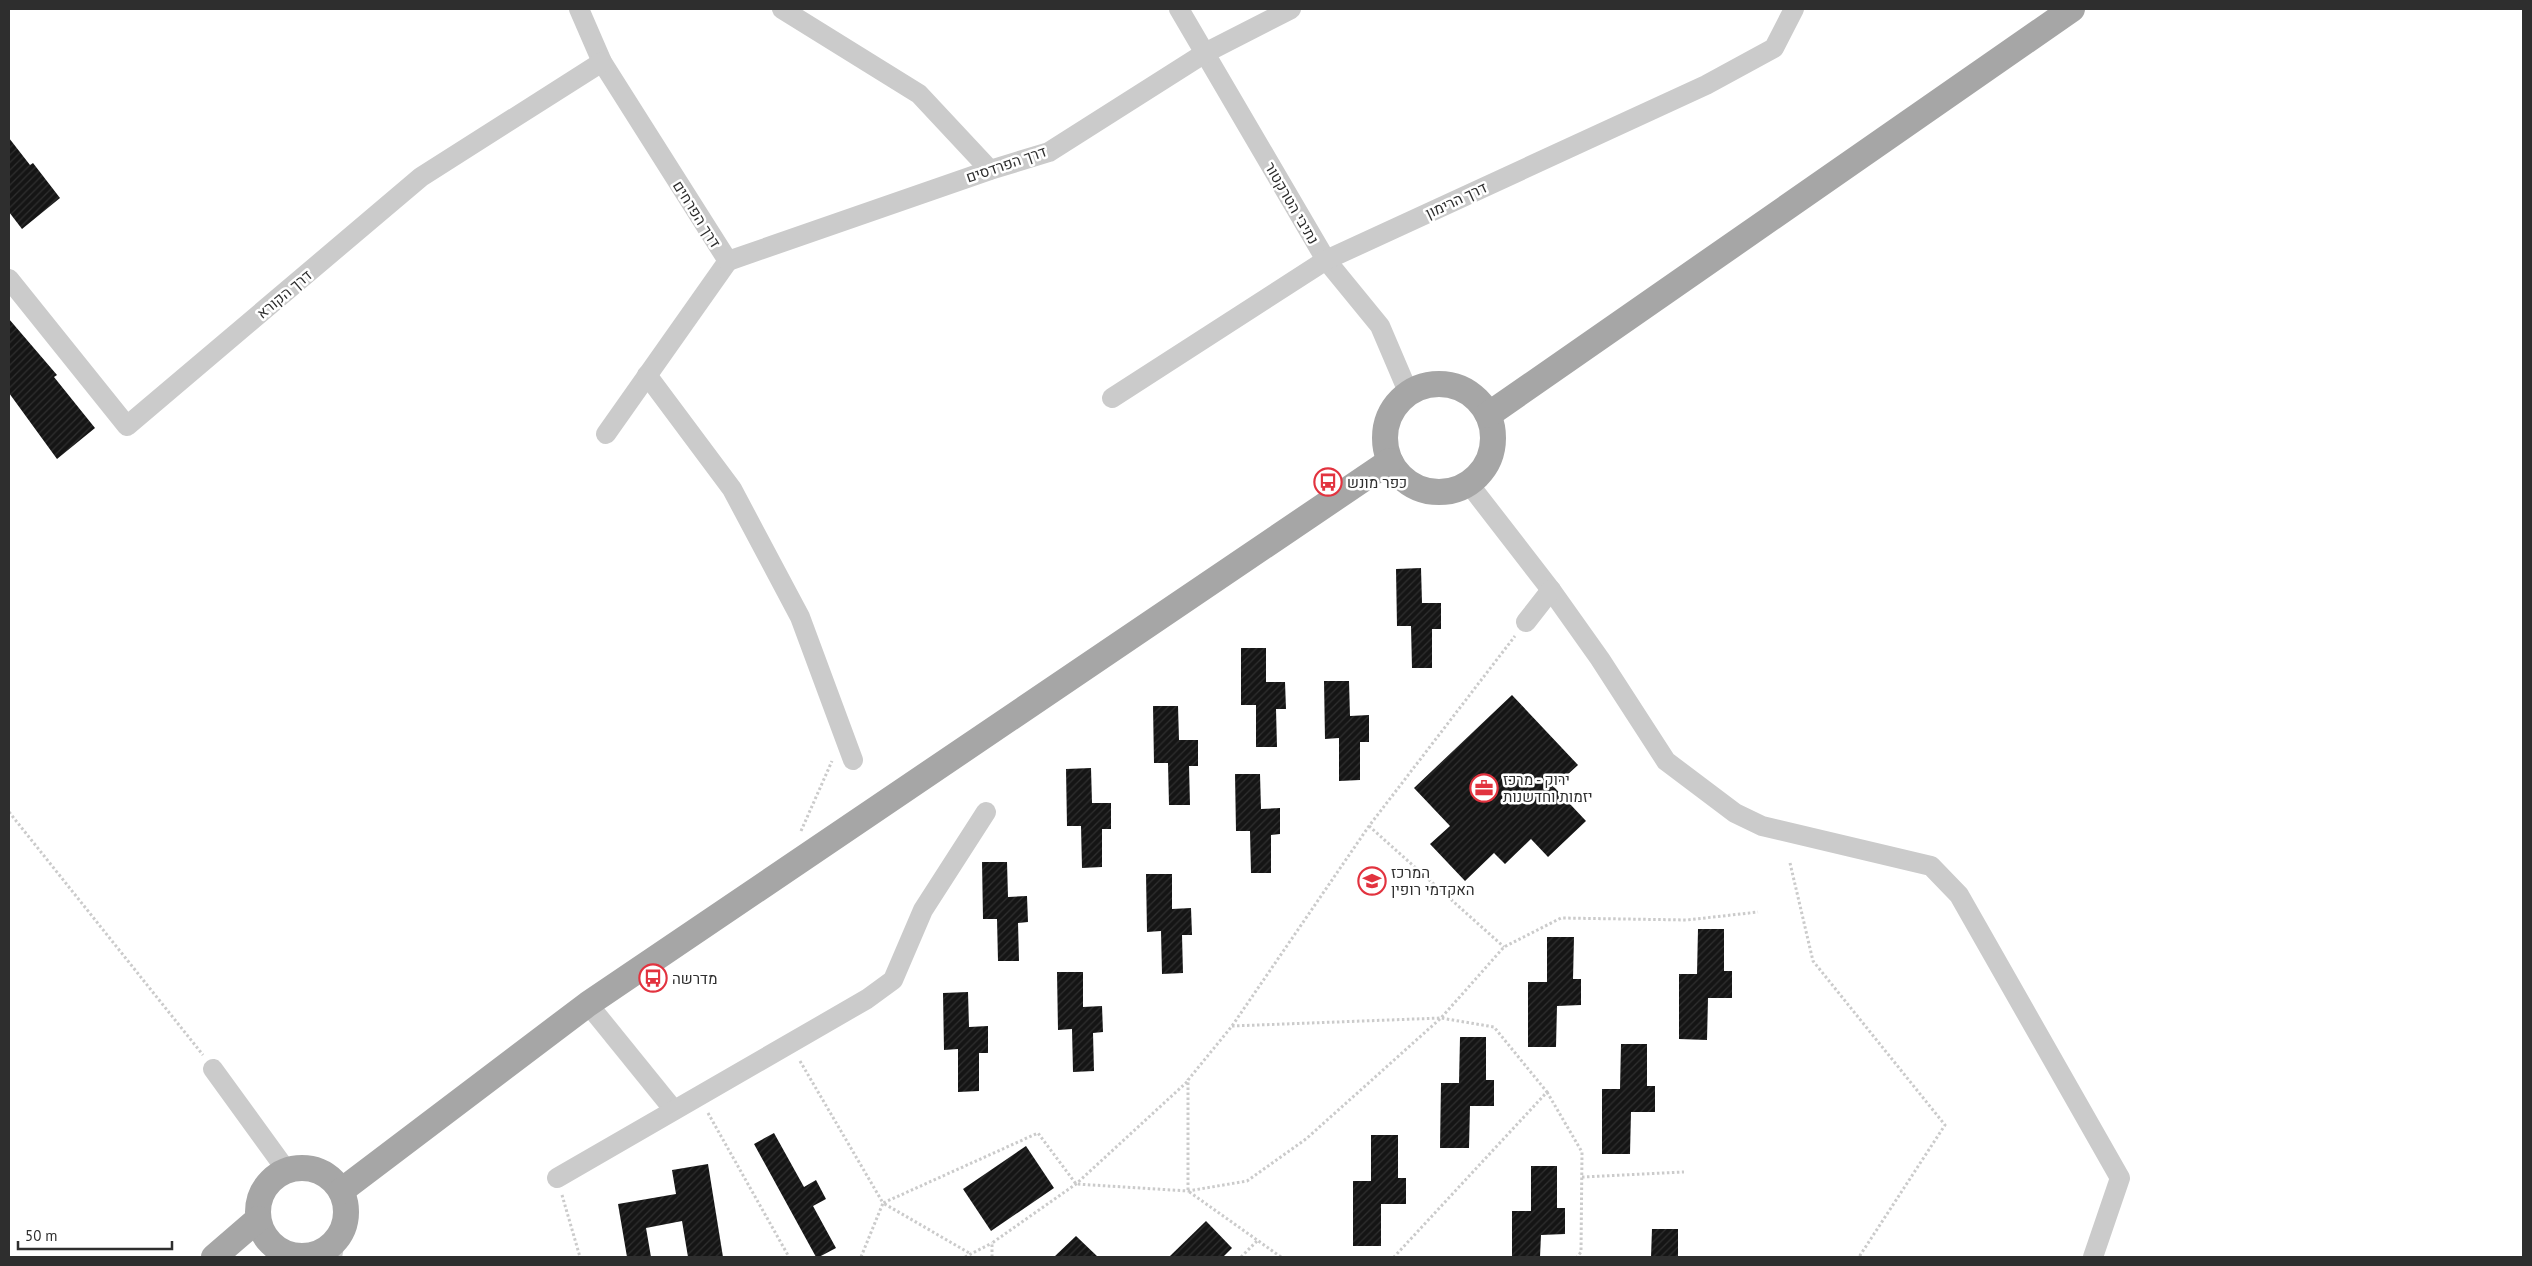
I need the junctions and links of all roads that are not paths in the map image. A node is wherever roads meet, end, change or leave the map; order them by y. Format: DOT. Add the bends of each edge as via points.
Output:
graph roads {
  1 [pos="579,9"];
  2 [pos="782,9"];
  3 [pos="1178,9"];
  4 [pos="1291,9"];
  5 [pos="1794,9"];
  6 [pos="2072,9"];
  7 [pos="1205,53"];
  8 [pos="602,62"];
  9 [pos="990,170"];
  10 [pos="1326,260"];
  11 [pos="728,262"];
  12 [pos="9,278"];
  13 [pos="647,375"];
  14 [pos="1409,394"];
  15 [pos="1112,398"];
  16 [pos="1488,415"];
  17 [pos="606,434"];
  18 [pos="1390,461"];
  19 [pos="1468,484"];
  20 [pos="1551,590"];
  21 [pos="1526,622"];
  22 [pos="853,760"];
  23 [pos="986,812"];
  24 [pos="588,1004"];
  25 [pos="214,1069"];
  26 [pos="673,1109"];
  27 [pos="288,1171"];
  28 [pos="557,1178"];
  29 [pos="341,1191"];
  30 [pos="258,1219"];
  31 [pos="324,1252"];
  32 [pos="284,1253"];
  33 [pos="214,1257"];
  34 [pos="258,1257"];
  35 [pos="2093,1257"];
  1 -- 8 [label="street, דרך הפרחים"];
  2 -- 9 [label="street" via="918,94"];
  3 -- 7 [label="street, נתיבי הטרקטור"];
  4 -- 7 [label="street, דרך הפרדסים"];
  5 -- 10 [label="street, דרך הרימון" via="1774,48 1706,85"];
  6 -- 16 [label="main road"];
  7 -- 9 [label="street, דרך הפרדסים" via="1048,152"];
  7 -- 10 [label="street, נתיבי הטרקטור"];
  8 -- 11 [label="street, דרך הפרחים"];
  8 -- 12 [label="street, דרך הקורא" via="421,178 127,426"];
  9 -- 11 [label="street, דרך הפרדסים"];
  10 -- 14 [label="street, נתיבי הטרקטור" via="1380,326"];
  10 -- 15 [label="street, דרך הרימון"];
  11 -- 13 [label="street, דרך הפרחים"];
  13 -- 17 [label="street, דרך הפרחים"];
  13 -- 22 [label="street" via="732,489 800,617"];
  14 -- 16 [label="main road" via="1423,387 1454,386 1480,402"];
  14 -- 18 [label="main road" via="1390,417 1386,432"];
  16 -- 19 [label="main road" via="1493,446 1480,474"];
  18 -- 19 [label="main road" via="1400,476 1416,487 1433,492 1451,491"];
  18 -- 24 [label="main road"];
  19 -- 20 [label="street"];
  20 -- 21 [label="street"];
  20 -- 35 [label="street" via="1666,761 1736,813 1762,826 1931,866 1959,895 2120,1178"];
  23 -- 26 [label="street" via="923,910 893,980 868,999"];
  24 -- 26 [label="street"];
  24 -- 29 [label="main road"];
  25 -- 27 [label="street"];
  26 -- 28 [label="street"];
  27 -- 29 [label="main road" via="300,1168 323,1174"];
  27 -- 30 [label="main road" via="274,1178 264,1190"];
  29 -- 31 [label="main road" via="346,1217 342,1230"];
  30 -- 32 [label="main road" via="272,1245"];
  30 -- 33 [label="main road"];
  31 -- 32 [label="main road" via="298,1256"];
  32 -- 34 [label="main road"];
}
